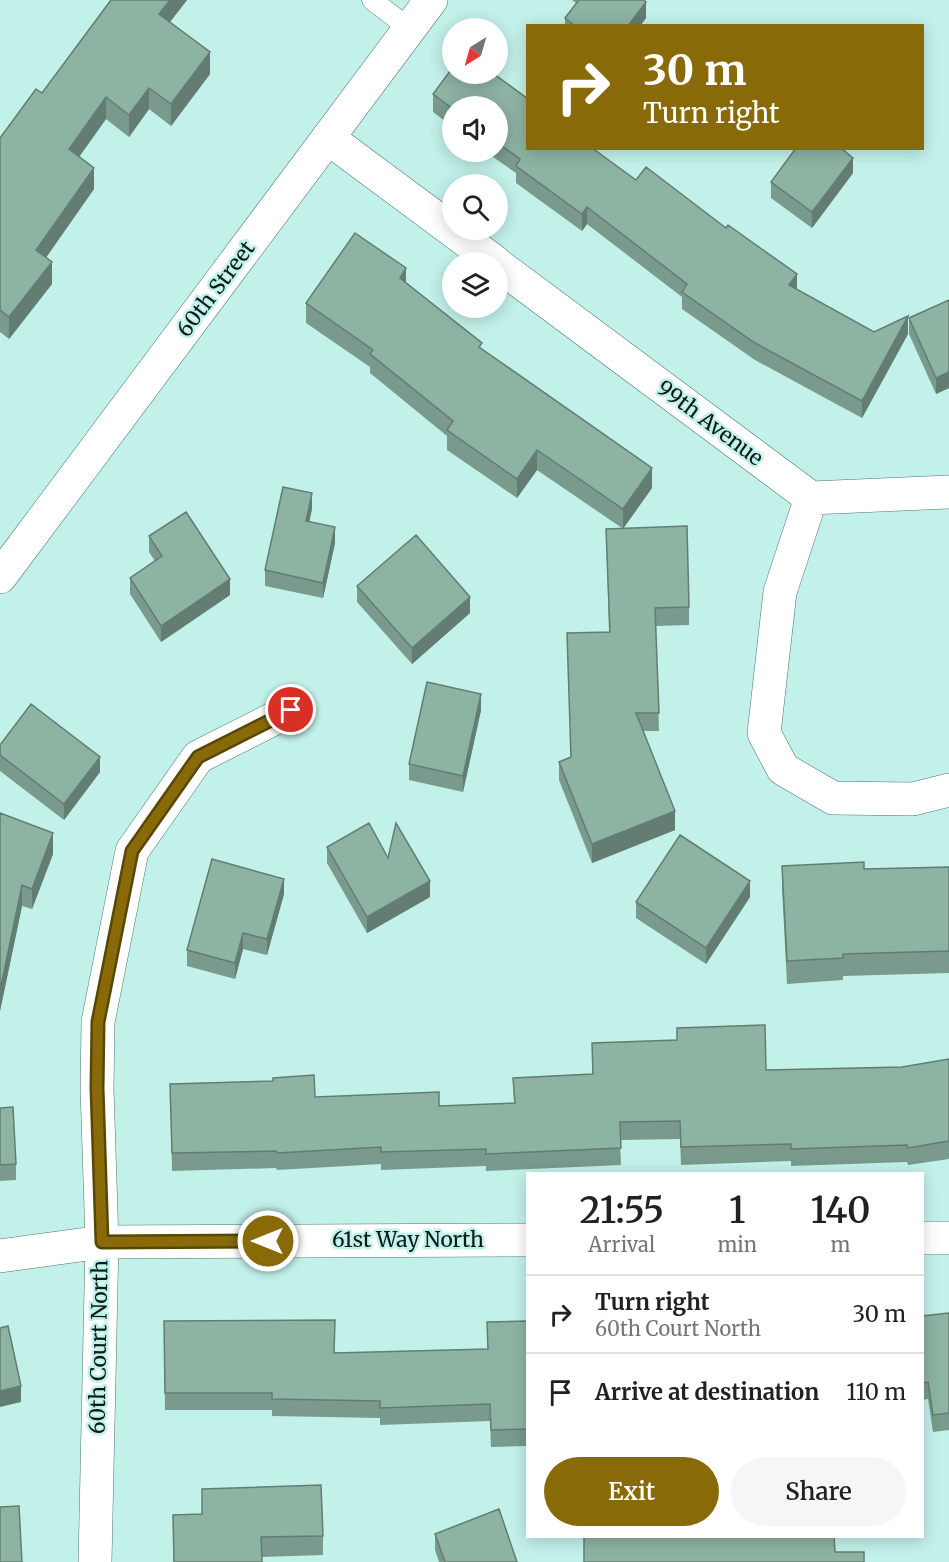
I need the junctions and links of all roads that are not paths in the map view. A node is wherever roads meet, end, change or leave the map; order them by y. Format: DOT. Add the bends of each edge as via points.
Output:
graph roads {
  1 [pos="372,0"];
  2 [pos="432,0"];
  3 [pos="410,29"];
  4 [pos="328,138"];
  5 [pos="482,252"];
  6 [pos="508,271"];
  7 [pos="949,492"];
  8 [pos="811,498"];
  9 [pos="0,577"];
  10 [pos="291,710"];
  11 [pos="949,790"];
  12 [pos="924,1238"];
  13 [pos="949,1238"];
  14 [pos="526,1240"];
  15 [pos="102,1242"];
  16 [pos="0,1256"];
  17 [pos="95,1562"];
  1 -- 3 [label="lane"];
  2 -- 3 [label="street, 60th Street"];
  3 -- 4 [label="street, 60th Street"];
  4 -- 5 [label="street, 99th Avenue"];
  4 -- 9 [label="street, 60th Street"];
  6 -- 8 [label="street, 99th Avenue"];
  7 -- 8 [label="street"];
  8 -- 11 [label="street" via="780,592 764,733 783,769 833,798 913,799"];
  10 -- 15 [label="street, 60th Court North" via="198,757 132,851 98,1022"];
  12 -- 13 [label="street"];
  14 -- 15 [label="street, 61st Way North"];
  15 -- 16 [label="street, 61st Way North"];
  15 -- 17 [label="street, 60th Court North"];
}
